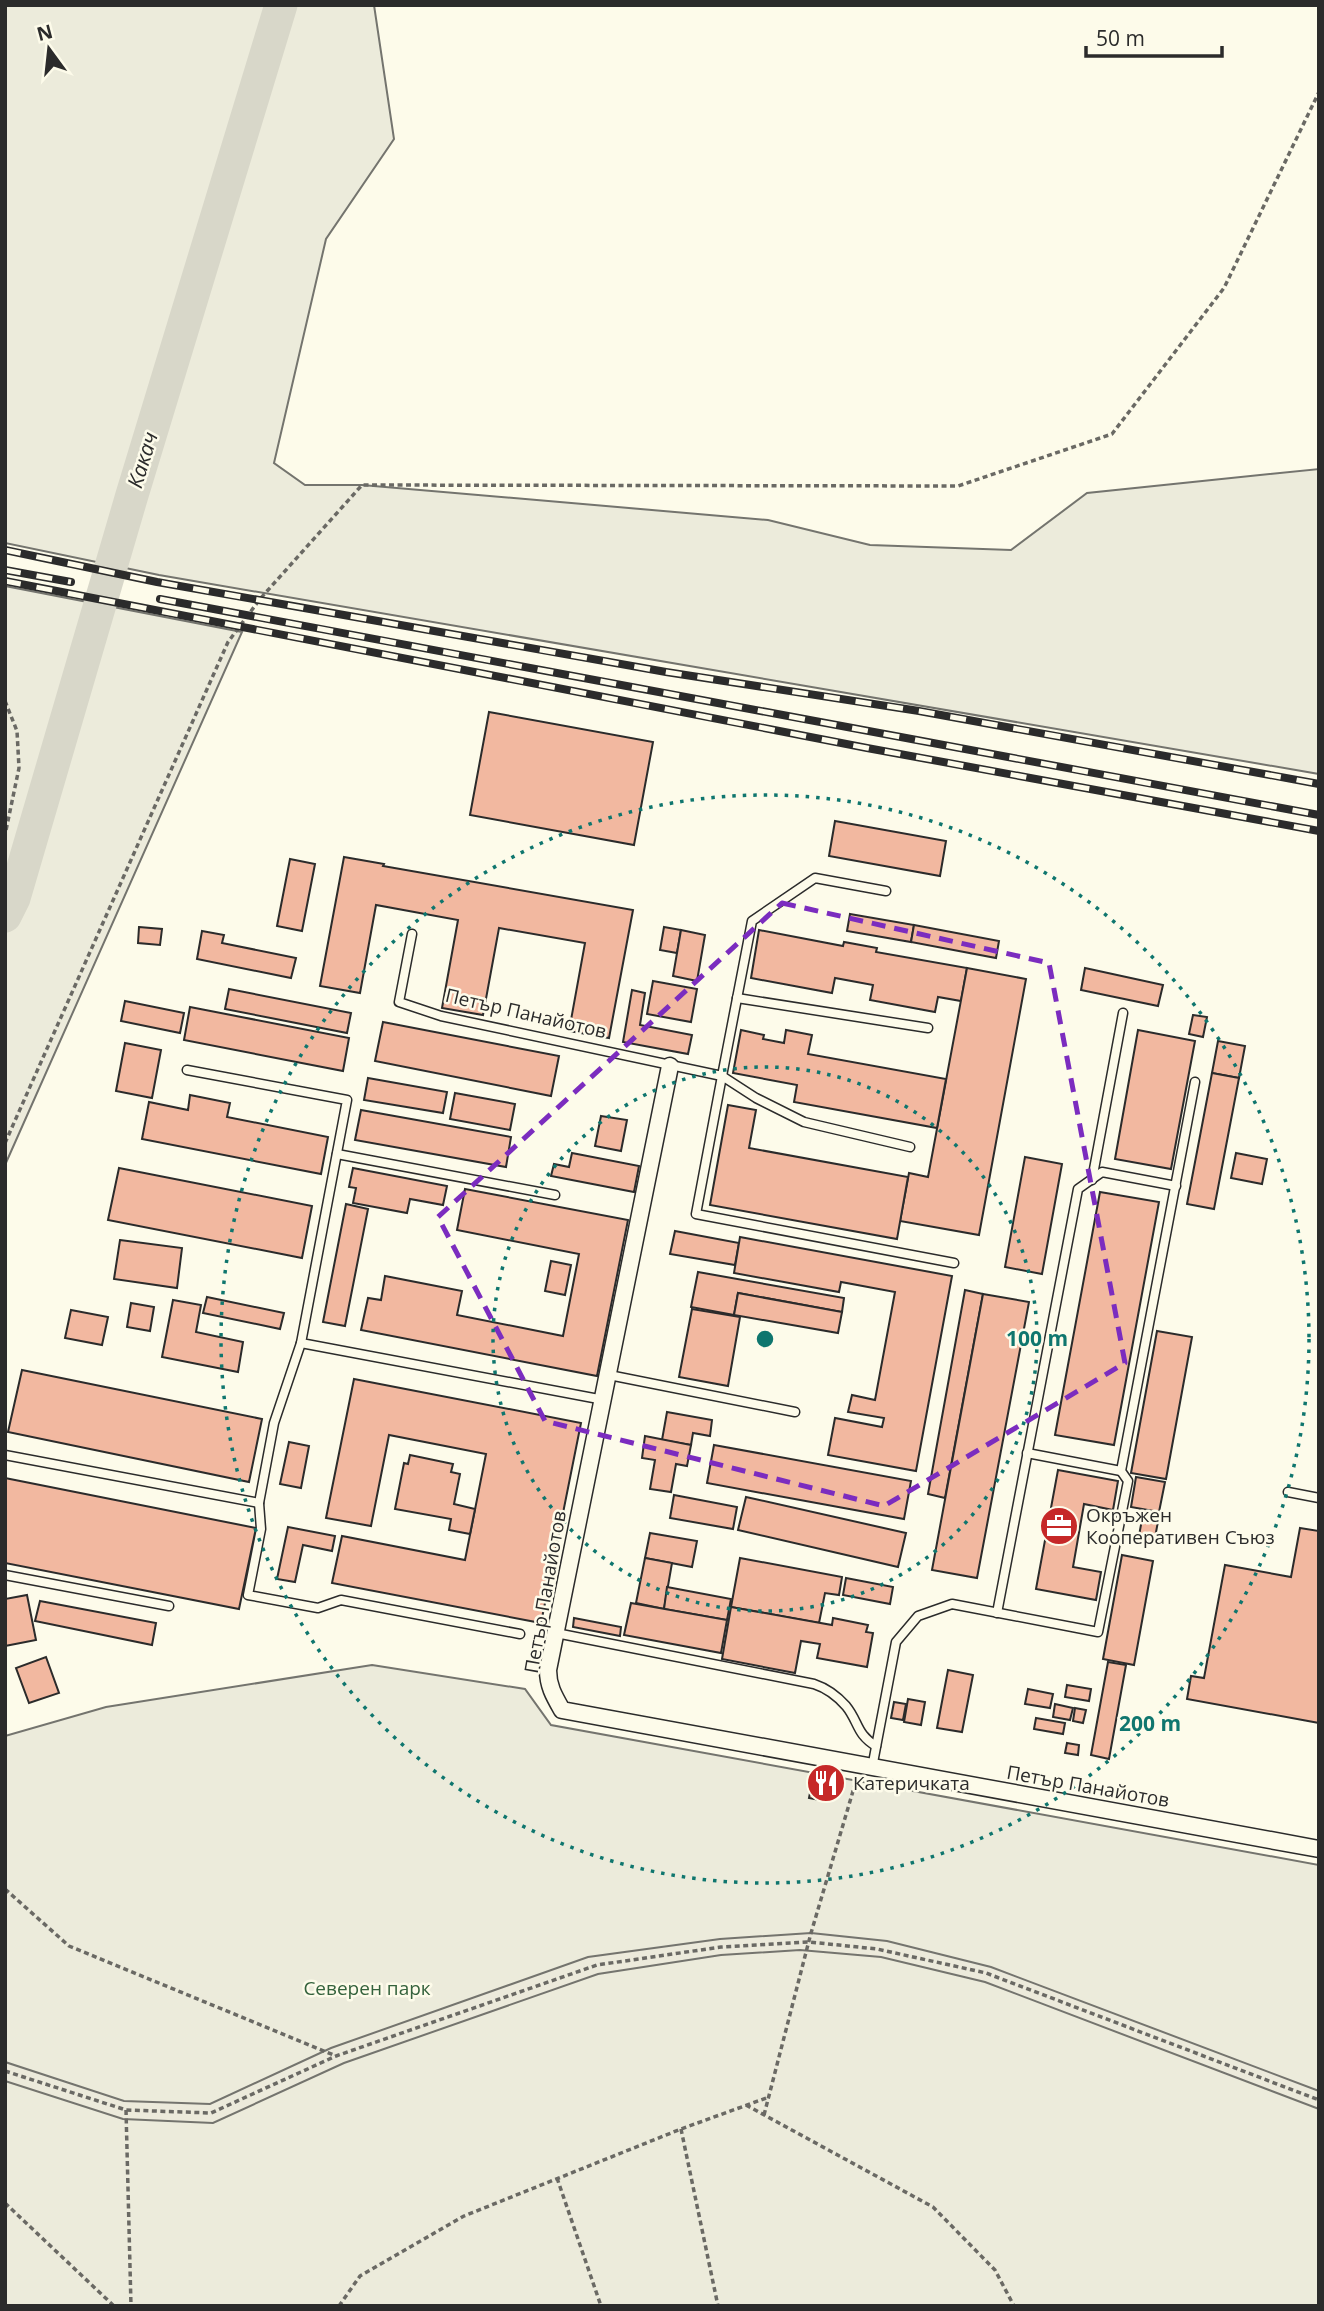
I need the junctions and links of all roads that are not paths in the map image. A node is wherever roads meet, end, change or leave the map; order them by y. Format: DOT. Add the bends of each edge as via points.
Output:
graph roads {
  1 [pos="886,891"];
  2 [pos="412,934"];
  3 [pos="737,998"];
  4 [pos="1124,1013"];
  5 [pos="928,1028"];
  6 [pos="670,1066"];
  7 [pos="187,1070"];
  8 [pos="722,1076"];
  9 [pos="1195,1082"];
  10 [pos="910,1147"];
  11 [pos="337,1154"];
  12 [pos="1091,1180"];
  13 [pos="1175,1186"];
  14 [pos="555,1195"];
  15 [pos="954,1263"];
  16 [pos="301,1343"];
  17 [pos="609,1375"];
  18 [pos="604,1400"];
  19 [pos="795,1412"];
  20 [pos="1027,1453"];
  21 [pos="5,1455"];
  22 [pos="1121,1471"];
  23 [pos="1288,1492"];
  24 [pos="1319,1498"];
  25 [pos="258,1503"];
  26 [pos="5,1575"];
  27 [pos="169,1606"];
  28 [pos="997,1613"];
  29 [pos="520,1633"];
  30 [pos="555,1633"];
  31 [pos="876,1746"];
  32 [pos="866,1767"];
  33 [pos="1319,1849"];
  1 -- 3 [label="lane" via="815,878 752,920"];
  2 -- 6 [label="lane, Петър Панайотов" via="399,1002 441,1016"];
  3 -- 5 [label="lane"];
  3 -- 8 [label="lane"];
  4 -- 12 [label="lane"];
  6 -- 8 [label="lane"];
  6 -- 17 [label="street, Петър Панайотов"];
  7 -- 11 [label="lane" via="347,1100"];
  8 -- 10 [label="lane" via="804,1122"];
  8 -- 15 [label="lane" via="696,1214"];
  9 -- 13 [label="lane"];
  11 -- 14 [label="lane"];
  11 -- 16 [label="lane"];
  12 -- 13 [label="lane" via="1102,1172"];
  12 -- 20 [label="lane" via="1078,1189"];
  13 -- 22 [label="lane"];
  16 -- 18 [label="lane"];
  16 -- 25 [label="lane" via="274,1423"];
  17 -- 18 [label="street, Петър Панайотов"];
  17 -- 19 [label="lane"];
  18 -- 30 [label="street, Петър Панайотов"];
  20 -- 22 [label="lane"];
  20 -- 28 [label="lane"];
  21 -- 25 [label="lane"];
  22 -- 28 [label="lane" via="1128,1481 1098,1632"];
  23 -- 24 [label="lane"];
  25 -- 29 [label="lane" via="261,1529 248,1595 318,1608 341,1600"];
  26 -- 27 [label="lane"];
  28 -- 31 [label="lane" via="952,1604 918,1616 896,1642"];
  30 -- 31 [label="lane" via="814,1684 846,1706 865,1740"];
  30 -- 32 [label="street, Петър Панайотов" via="548,1682 562,1710"];
  31 -- 32 [label="lane"];
  32 -- 33 [label="street, Петър Панайотов"];
}
